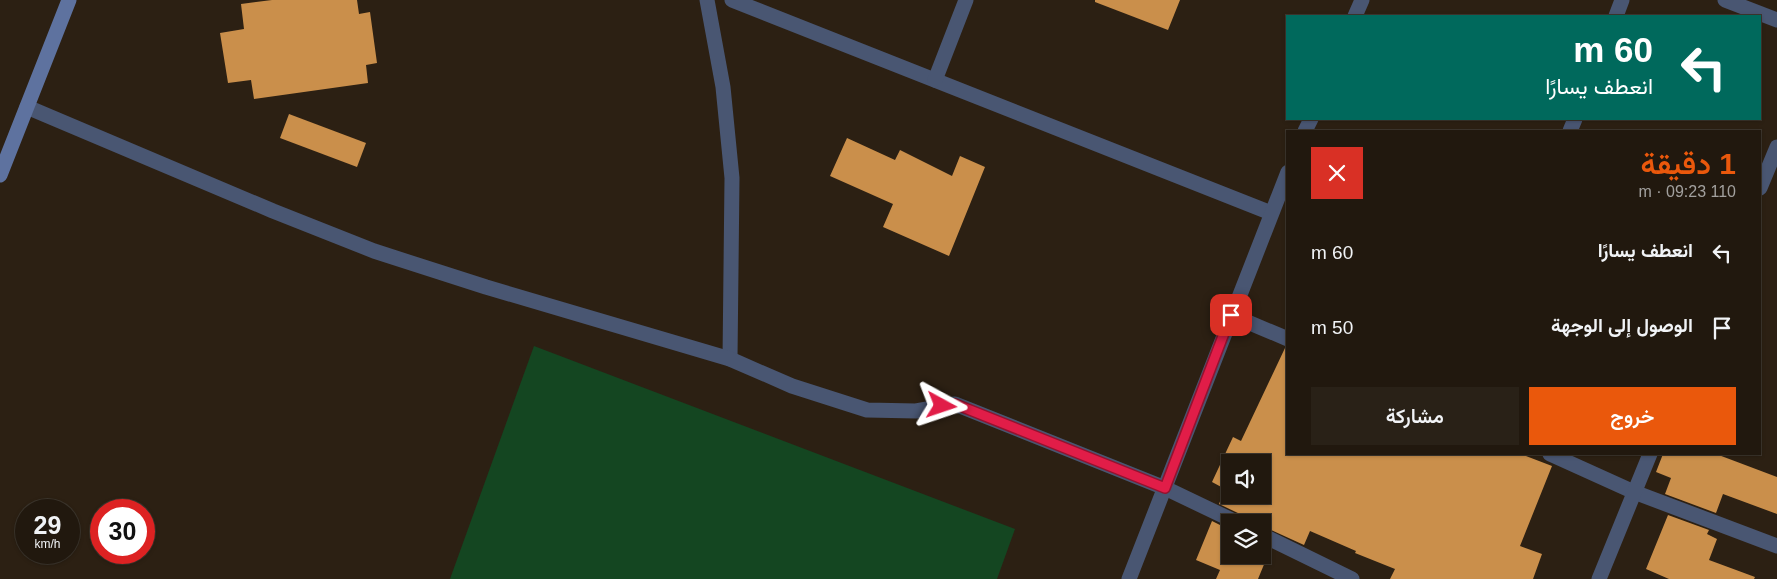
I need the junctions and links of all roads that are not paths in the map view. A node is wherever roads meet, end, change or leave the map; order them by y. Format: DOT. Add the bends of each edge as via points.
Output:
graph roads {
  1 [pos="68,0"];
  2 [pos="707,0"];
  3 [pos="732,0"];
  4 [pos="966,0"];
  5 [pos="1362,0"];
  6 [pos="1622,0"];
  7 [pos="1725,0"];
  8 [pos="1355,15"];
  9 [pos="1616,15"];
  10 [pos="1777,20"];
  11 [pos="935,80"];
  12 [pos="27,107"];
  13 [pos="1777,147"];
  14 [pos="0,175"];
  15 [pos="1286,177"];
  16 [pos="1761,186"];
  17 [pos="1271,213"];
  18 [pos="1231,315"];
  19 [pos="1286,338"];
  20 [pos="730,359"];
  21 [pos="1552,455"];
  22 [pos="1650,455"];
  23 [pos="1165,488"];
  24 [pos="1634,492"];
  25 [pos="1221,515"];
  26 [pos="1271,539"];
  27 [pos="1777,546"];
  28 [pos="1129,579"];
  29 [pos="1352,579"];
  30 [pos="1600,579"];
  1 -- 12 [label="street"];
  2 -- 20 [label="street" via="724,88 732,178"];
  3 -- 11 [label="street"];
  4 -- 11 [label="street"];
  5 -- 8 [label="street"];
  6 -- 9 [label="street"];
  7 -- 10 [label="street"];
  11 -- 17 [label="street"];
  12 -- 14 [label="street"];
  12 -- 20 [label="street" via="374,251"];
  13 -- 16 [label="street"];
  15 -- 17 [label="street"];
  17 -- 18 [label="street"];
  18 -- 19 [label="street"];
  18 -- 23 [label="street"];
  20 -- 23 [label="street" via="792,386 867,410 916,411 955,404"];
  21 -- 24 [label="street"];
  22 -- 24 [label="street"];
  23 -- 25 [label="street"];
  23 -- 28 [label="street"];
  24 -- 27 [label="street"];
  24 -- 30 [label="street"];
  26 -- 29 [label="street"];
}
